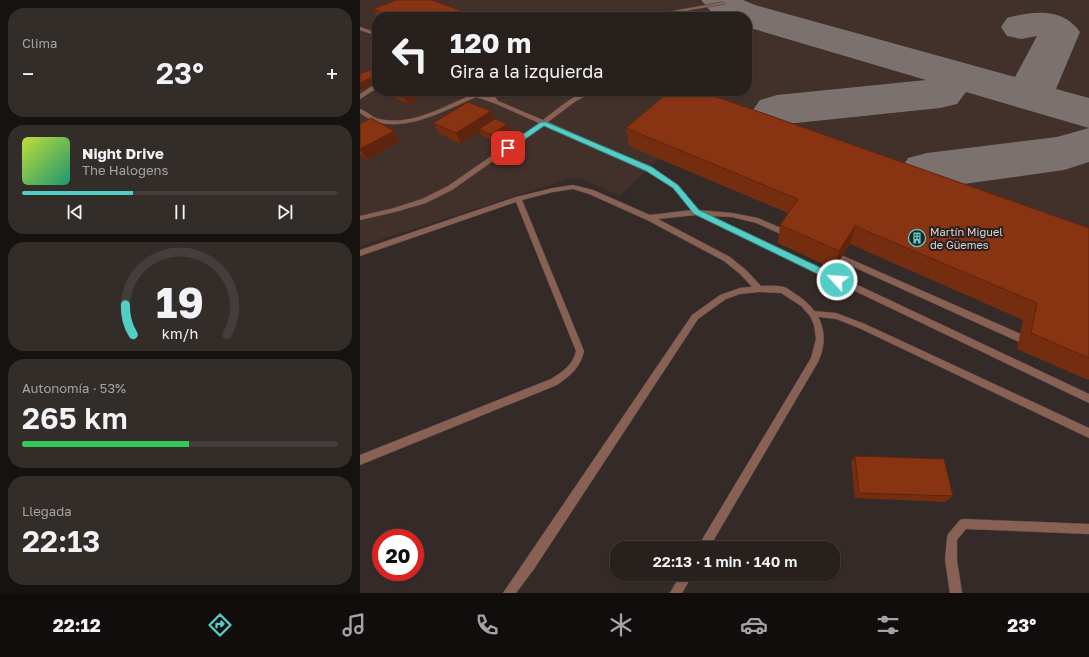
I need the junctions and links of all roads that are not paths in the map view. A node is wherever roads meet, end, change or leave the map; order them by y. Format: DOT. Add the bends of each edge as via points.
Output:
graph roads {
  1 [pos="723,3"];
  2 [pos="671,12"];
  3 [pos="360,28"];
  4 [pos="372,33"];
  5 [pos="372,89"];
  6 [pos="472,96"];
  7 [pos="478,96"];
  8 [pos="492,96"];
  9 [pos="582,96"];
  10 [pos="360,97"];
  11 [pos="496,102"];
  12 [pos="360,111"];
  13 [pos="543,123"];
  14 [pos="518,199"];
  15 [pos="697,212"];
  16 [pos="360,218"];
  17 [pos="649,218"];
  18 [pos="785,233"];
  19 [pos="360,252"];
  20 [pos="841,258"];
  21 [pos="759,289"];
  22 [pos="814,314"];
  23 [pos="1020,338"];
  24 [pos="1089,399"];
  25 [pos="1089,433"];
  26 [pos="360,460"];
  27 [pos="1089,529"];
  28 [pos="707,541"];
  29 [pos="683,581"];
  30 [pos="509,593"];
  31 [pos="676,593"];
  32 [pos="956,593"];
  1 -- 2 [label="street"];
  3 -- 4 [label="street"];
  5 -- 10 [label="street"];
  6 -- 12 [label="street" via="411,120 379,120"];
  7 -- 11 [label="street"];
  8 -- 11 [label="street"];
  9 -- 13 [label="street"];
  11 -- 13 [label="street"];
  13 -- 15 [label="street" via="649,169 676,187"];
  13 -- 16 [label="street" via="450,188 417,203"];
  14 -- 17 [label="street" via="573,187 591,192"];
  14 -- 19 [label="street"];
  14 -- 26 [label="street" via="544,265 565,309 580,351 579,359 554,382"];
  15 -- 17 [label="street"];
  15 -- 18 [label="street" via="732,215 758,221"];
  15 -- 24 [label="street"];
  17 -- 21 [label="street" via="726,259"];
  20 -- 23 [label="street"];
  21 -- 22 [label="street" via="783,290"];
  21 -- 30 [label="street" via="740,291 723,297 694,317"];
  22 -- 25 [label="street" via="836,316 862,326"];
  22 -- 28 [label="street" via="820,339 815,358"];
  27 -- 32 [label="street" via="964,524 952,538 951,560"];
  29 -- 31 [label="street"];
}
